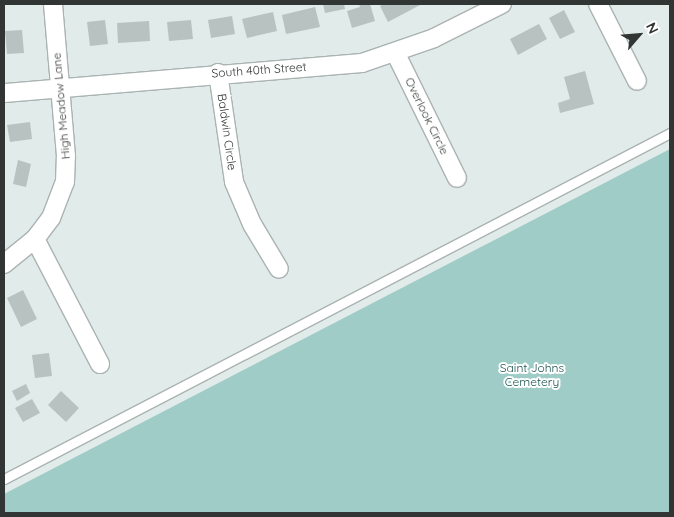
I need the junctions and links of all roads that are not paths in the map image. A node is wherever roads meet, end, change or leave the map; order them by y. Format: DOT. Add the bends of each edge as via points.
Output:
graph roads {
  1 [pos="53,4"];
  2 [pos="502,4"];
  3 [pos="598,4"];
  4 [pos="396,54"];
  5 [pos="218,73"];
  6 [pos="637,81"];
  7 [pos="59,86"];
  8 [pos="4,93"];
  9 [pos="670,133"];
  10 [pos="457,178"];
  11 [pos="35,239"];
  12 [pos="4,264"];
  13 [pos="279,269"];
  14 [pos="100,364"];
  15 [pos="4,479"];
  1 -- 7 [label="street, High Meadow Lane"];
  2 -- 4 [label="street, South 40th Street"];
  3 -- 6 [label="street"];
  4 -- 5 [label="street, South 40th Street" via="362,63"];
  4 -- 10 [label="street, Overlook Circle"];
  5 -- 7 [label="street, South 40th Street"];
  5 -- 13 [label="street, Baldwin Circle" via="234,182 252,224"];
  7 -- 8 [label="street, South 40th Street"];
  7 -- 11 [label="street, High Meadow Lane" via="65,182 50,218"];
  9 -- 15 [label="lane"];
  11 -- 12 [label="street, High Meadow Lane"];
  11 -- 14 [label="street"];
}
